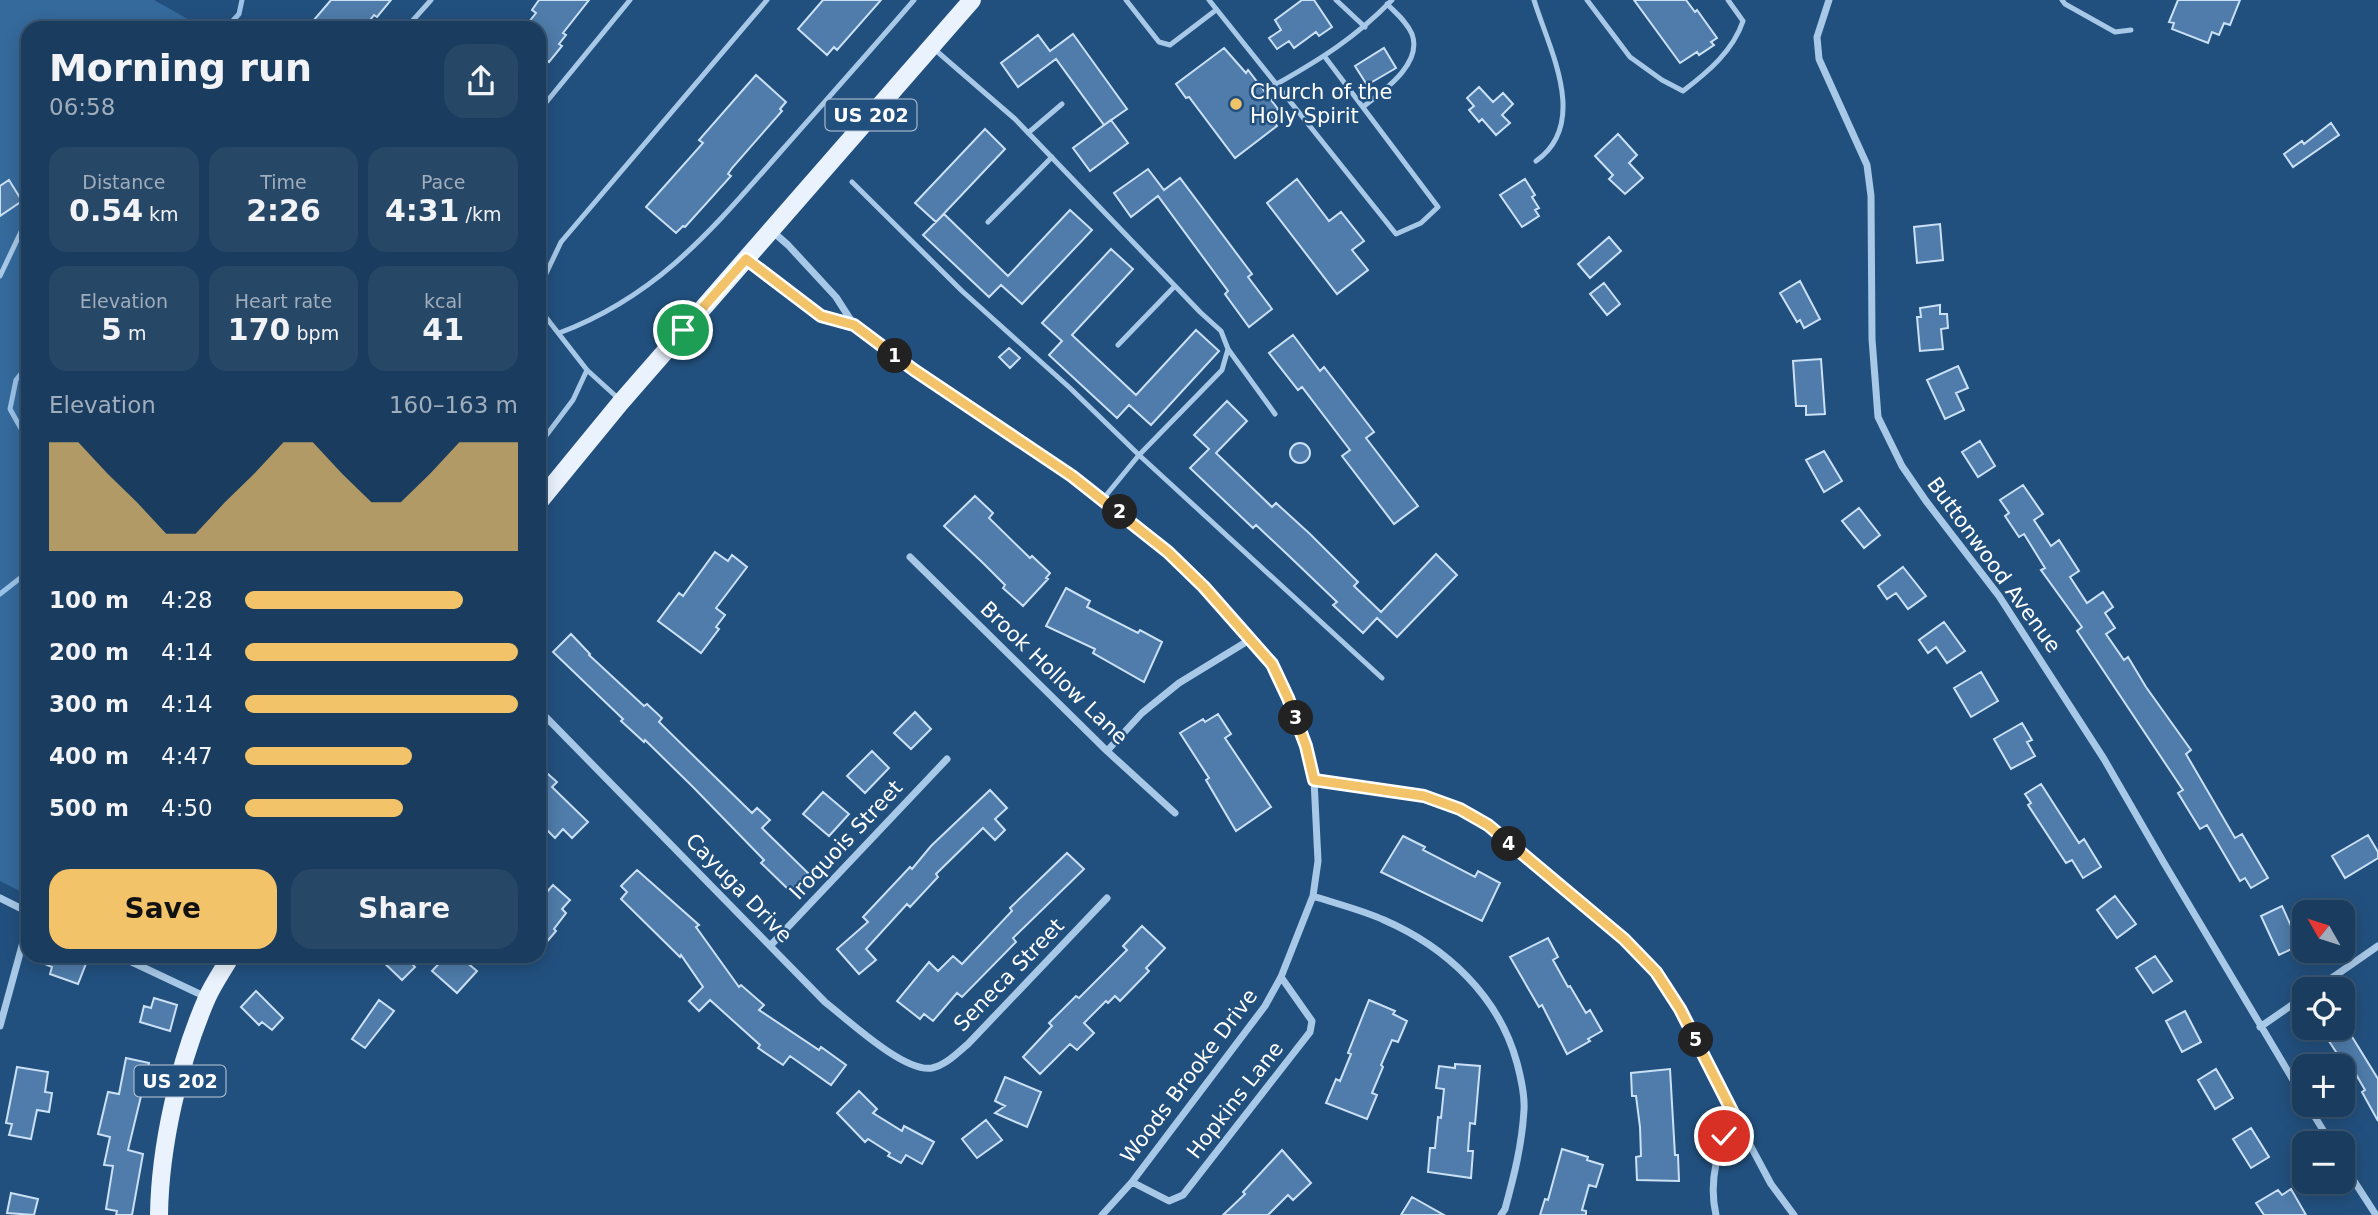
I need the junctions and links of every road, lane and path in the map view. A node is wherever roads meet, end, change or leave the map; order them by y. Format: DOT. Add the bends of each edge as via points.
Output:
graph roads {
  1 [pos="431,0"];
  2 [pos="630,0"];
  3 [pos="767,0"];
  4 [pos="914,0"];
  5 [pos="972,0"];
  6 [pos="1126,0"];
  7 [pos="1209,0"];
  8 [pos="1336,0"];
  9 [pos="1534,0"];
  10 [pos="1587,0"];
  11 [pos="1728,0"];
  12 [pos="1829,0"];
  13 [pos="2062,0"];
  14 [pos="1390,2"];
  15 [pos="1216,9"];
  16 [pos="412,21"];
  17 [pos="1365,27"];
  18 [pos="2131,30"];
  19 [pos="931,46"];
  20 [pos="1325,57"];
  21 [pos="1275,85"];
  22 [pos="546,102"];
  23 [pos="1062,104"];
  24 [pos="1363,107"];
  25 [pos="1028,133"];
  26 [pos="1052,157"];
  27 [pos="1536,161"];
  28 [pos="852,182"];
  29 [pos="988,222"];
  30 [pos="771,230"];
  31 [pos="21,232"];
  32 [pos="746,259"];
  33 [pos="546,274"];
  34 [pos="0,276"];
  35 [pos="1175,286"];
  36 [pos="546,317"];
  37 [pos="854,325"];
  38 [pos="559,334"];
  39 [pos="1118,345"];
  40 [pos="1228,349"];
  41 [pos="587,370"];
  42 [pos="621,401"];
  43 [pos="1275,414"];
  44 [pos="546,436"];
  45 [pos="1139,455"];
  46 [pos="546,493"];
  47 [pos="1103,499"];
  48 [pos="910,557"];
  49 [pos="1251,639"];
  50 [pos="1382,678"];
  51 [pos="546,717"];
  52 [pos="1107,751"];
  53 [pos="947,759"];
  54 [pos="1314,780"];
  55 [pos="1175,813"];
  56 [pos="1313,896"];
  57 [pos="0,898"];
  58 [pos="1107,898"];
  59 [pos="21,908"];
  60 [pos="770,946"];
  61 [pos="2378,946"];
  62 [pos="21,950"];
  63 [pos="134,963"];
  64 [pos="226,963"];
  65 [pos="1281,977"];
  66 [pos="2333,977"];
  67 [pos="207,998"];
  68 [pos="2292,1005"];
  69 [pos="0,1026"];
  70 [pos="2260,1027"];
  71 [pos="930,1068"];
  72 [pos="2292,1079"];
  73 [pos="1734,1115"];
  74 [pos="1132,1182"];
  75 [pos="2355,1183"];
  76 [pos="159,1215"];
  77 [pos="1102,1215"];
  78 [pos="1501,1215"];
  79 [pos="1716,1215"];
  80 [pos="1794,1215"];
  81 [pos="2376,1215"];
  1 -- 16 [label="lane"];
  2 -- 22 [label="lane"];
  3 -- 33 [label="lane" via="562,242"];
  4 -- 38 [label="lane" via="700,243 647,288"];
  5 -- 19 [label="main road, US 202"];
  6 -- 15 [label="lane" via="1159,42 1170,45"];
  7 -- 15 [label="lane"];
  8 -- 17 [label="lane"];
  9 -- 27 [label="lane" via="1563,99 1558,134 1548,152"];
  10 -- 11 [label="lane" via="1630,57 1683,91 1737,40 1743,21"];
  12 -- 70 [label="street, Buttonwood Avenue" via="1817,37 1819,59 1867,165 1871,196 1872,339 1878,417 1902,466 1999,596 2104,759"];
  13 -- 18 [label="lane" via="2115,32"];
  14 -- 17 [label="lane"];
  14 -- 24 [label="lane" via="1412,35 1413,52 1395,79"];
  15 -- 21 [label="lane"];
  17 -- 20 [label="lane"];
  19 -- 25 [label="lane"];
  19 -- 30 [label="main road, US 202"];
  20 -- 21 [label="lane"];
  20 -- 24 [label="lane"];
  21 -- 24 [label="lane" via="1396,234 1421,223 1438,207"];
  23 -- 25 [label="lane"];
  25 -- 26 [label="lane"];
  26 -- 29 [label="lane"];
  26 -- 35 [label="lane"];
  28 -- 45 [label="lane"];
  30 -- 32 [label="main road, US 202"];
  30 -- 37 [label="street, Woods Brooke Drive" via="836,297"];
  31 -- 34 [label="lane"];
  32 -- 37 [label="street, Woods Brooke Drive" via="821,316"];
  32 -- 42 [label="main road, US 202"];
  35 -- 39 [label="lane"];
  35 -- 40 [label="lane" via="1221,331"];
  36 -- 38 [label="lane"];
  37 -- 47 [label="street, Woods Brooke Drive"];
  38 -- 41 [label="lane"];
  40 -- 43 [label="lane"];
  40 -- 45 [label="lane" via="1222,370"];
  41 -- 42 [label="lane"];
  41 -- 44 [label="lane" via="573,400"];
  42 -- 46 [label="main road, US 202"];
  45 -- 47 [label="lane"];
  45 -- 50 [label="lane"];
  47 -- 49 [label="street, Woods Brooke Drive" via="1168,552"];
  48 -- 52 [label="street, Brook Hollow Lane"];
  49 -- 52 [label="street" via="1179,683 1142,713"];
  49 -- 54 [label="street, Woods Brooke Drive" via="1272,664 1288,698"];
  51 -- 60 [label="street, Cayuga Drive"];
  52 -- 55 [label="street, Brook Hollow Lane"];
  53 -- 60 [label="street, Iroquois Street"];
  54 -- 56 [label="street, Woods Brooke Drive" via="1318,861"];
  54 -- 73 [label="street" via="1424,796 1488,825 1624,939 1656,972"];
  56 -- 65 [label="street, Woods Brooke Drive"];
  56 -- 78 [label="street" via="1384,919 1424,941 1454,963 1497,1011 1511,1042 1524,1107 1519,1157"];
  57 -- 59 [label="street"];
  58 -- 71 [label="street, Seneca Street" via="968,1044 945,1063"];
  60 -- 71 [label="street, Cayuga Drive" via="825,1002 868,1035 914,1066"];
  61 -- 66 [label="street"];
  62 -- 69 [label="street"];
  63 -- 67 [label="street"];
  64 -- 67 [label="main road, US 202"];
  65 -- 74 [label="street, Woods Brooke Drive" via="1265,1006"];
  65 -- 74 [label="street, Hopkins Lane" via="1311,1021 1310,1032 1183,1195 1169,1201"];
  67 -- 76 [label="main road, US 202" via="166,1142"];
  68 -- 70 [label="street"];
  70 -- 72 [label="street, Buttonwood Avenue"];
  73 -- 79 [label="street" via="1714,1169"];
  73 -- 80 [label="street" via="1771,1184"];
  74 -- 77 [label="street, Woods Brooke Drive"];
  75 -- 81 [label="street"];
}
